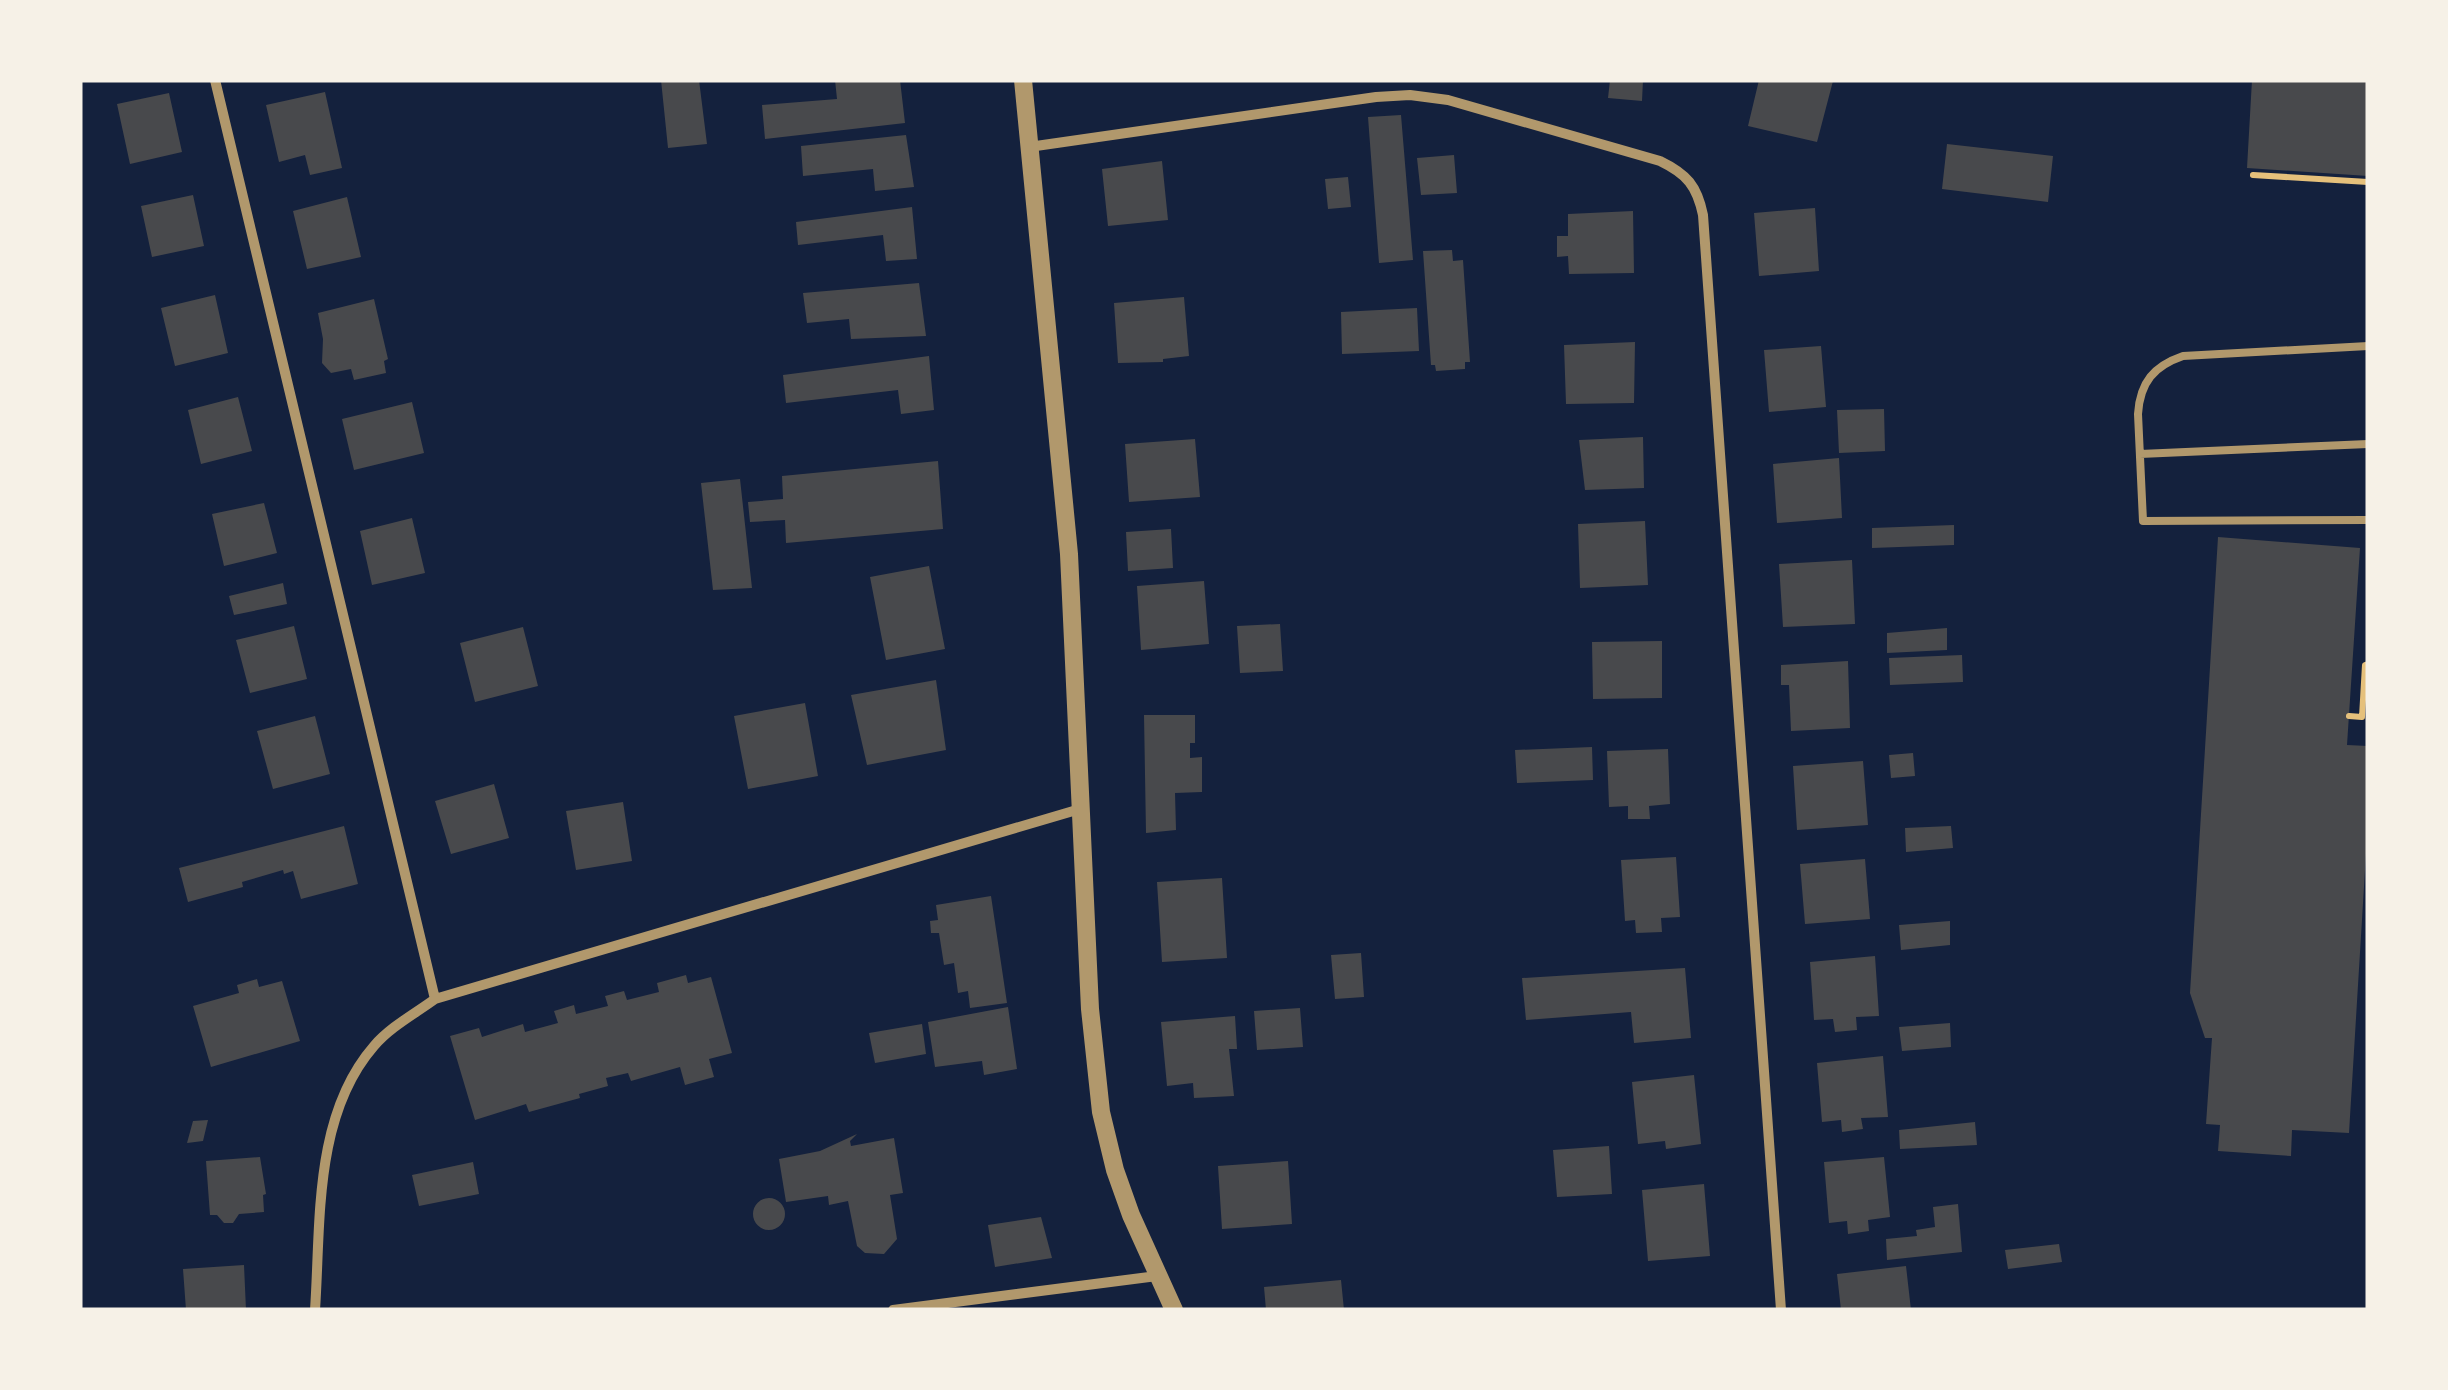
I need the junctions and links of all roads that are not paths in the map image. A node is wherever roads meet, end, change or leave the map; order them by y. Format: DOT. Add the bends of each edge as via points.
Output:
graph roads {
  1 [pos="215,80"];
  2 [pos="1023,80"];
  3 [pos="1029,147"];
  4 [pos="2368,346"];
  5 [pos="2368,444"];
  6 [pos="2140,454"];
  7 [pos="2368,520"];
  8 [pos="1080,810"];
  9 [pos="435,998"];
  10 [pos="1156,1276"];
  11 [pos="315,1310"];
  12 [pos="893,1310"];
  13 [pos="1174,1310"];
  14 [pos="1782,1310"];
  1 -- 9 [label="street"];
  2 -- 3 [label="street"];
  3 -- 8 [label="street" via="1069,554"];
  3 -- 14 [label="street" via="1410,95 1660,161 1683,172 1698,190"];
  4 -- 6 [label="lane" via="2167,362 2152,373 2139,398"];
  5 -- 6 [label="lane"];
  6 -- 7 [label="lane" via="2144,521"];
  8 -- 9 [label="street"];
  8 -- 10 [label="street" via="1102,1112 1114,1170"];
  9 -- 11 [label="street" via="376,1044 347,1084 320,1205"];
  10 -- 12 [label="street"];
  10 -- 13 [label="street"];
}
